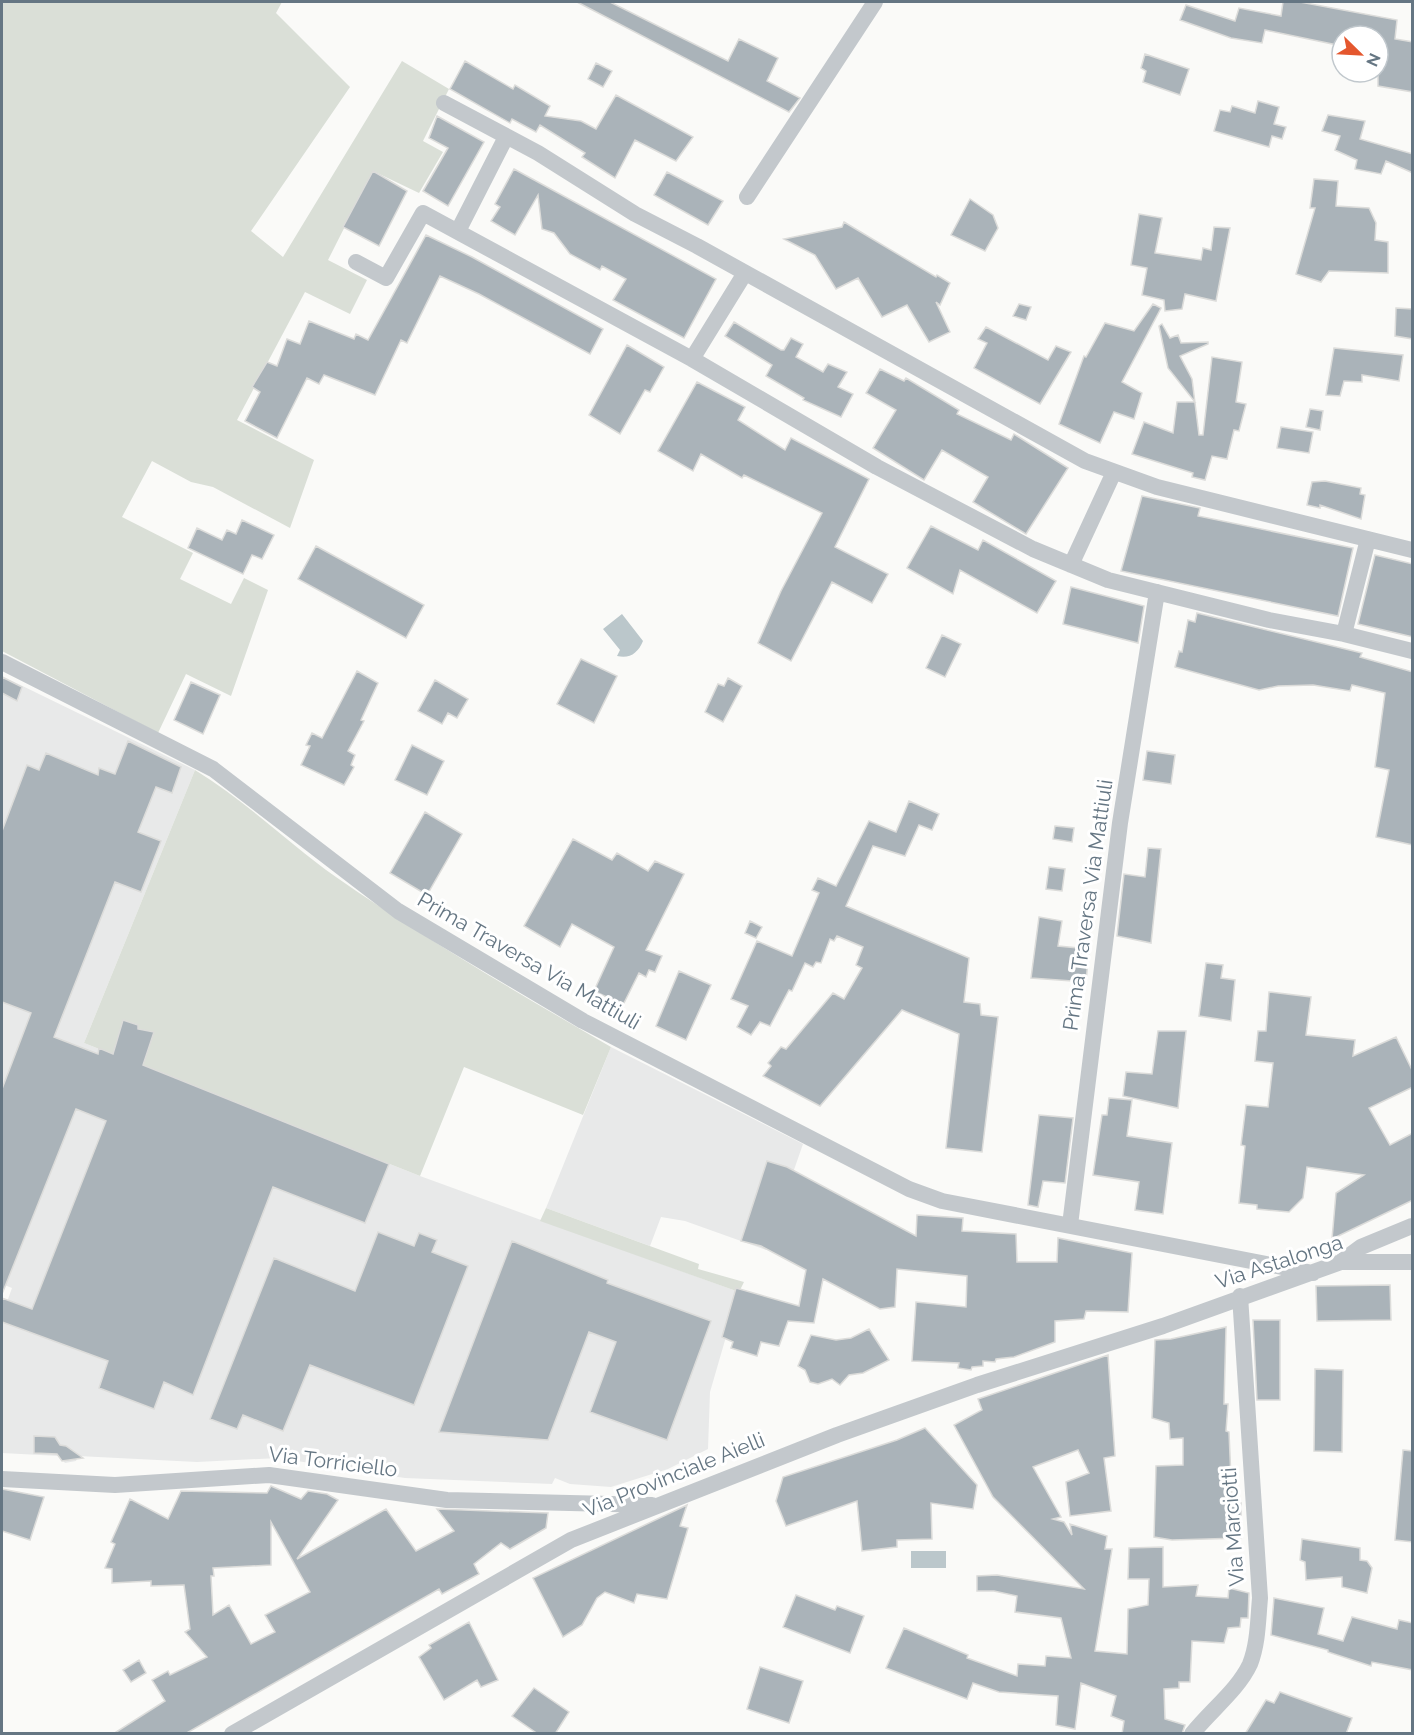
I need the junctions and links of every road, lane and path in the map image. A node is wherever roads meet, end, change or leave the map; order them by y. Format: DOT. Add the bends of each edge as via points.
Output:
graph roads {
  1 [pos="875,2"];
  2 [pos="444,103"];
  3 [pos="507,137"];
  4 [pos="747,197"];
  5 [pos="458,231"];
  6 [pos="356,262"];
  7 [pos="745,273"];
  8 [pos="692,359"];
  9 [pos="1114,472"];
  10 [pos="1368,539"];
  11 [pos="1413,550"];
  12 [pos="1071,565"];
  13 [pos="1157,592"];
  14 [pos="1344,634"];
  15 [pos="1413,651"];
  16 [pos="2,662"];
  17 [pos="1070,1226"];
  18 [pos="1413,1226"];
  19 [pos="1341,1262"];
  20 [pos="1413,1262"];
  21 [pos="1313,1273"];
  22 [pos="1240,1296"];
  23 [pos="1163,1326"];
  24 [pos="2,1479"];
  25 [pos="658,1505"];
  26 [pos="232,1734"];
  27 [pos="1192,1734"];
  1 -- 4 [label="street"];
  2 -- 3 [label="street"];
  3 -- 5 [label="street"];
  3 -- 7 [label="street" via="635,214"];
  5 -- 6 [label="street" via="423,213 386,278"];
  5 -- 8 [label="street"];
  7 -- 8 [label="street"];
  7 -- 9 [label="street" via="1085,461"];
  8 -- 12 [label="street" via="877,467"];
  9 -- 10 [label="street" via="1157,487"];
  9 -- 12 [label="street"];
  10 -- 11 [label="street"];
  10 -- 14 [label="street"];
  12 -- 13 [label="street" via="1108,580"];
  13 -- 14 [label="street" via="1269,621"];
  13 -- 17 [label="street, Prima Traversa Via Mattiuli" via="1120,823"];
  14 -- 15 [label="street"];
  16 -- 17 [label="street, Prima Traversa Via Mattiuli" via="213,768 398,911 583,1021 909,1189 942,1201"];
  17 -- 21 [label="street, Prima Traversa Via Mattiuli"];
  18 -- 19 [label="street" via="1361,1247"];
  19 -- 20 [label="street, Via Astalonga"];
  19 -- 21 [label="street, Via Astalonga"];
  21 -- 22 [label="street, Via Astalonga"];
  22 -- 23 [label="street, Via Astalonga"];
  22 -- 27 [label="street, Via Marciotti" via="1260,1598 1258,1632 1242,1677"];
  23 -- 25 [label="street, Via Provinciale Aielli" via="977,1385"];
  24 -- 25 [label="street, Via Torriciello" via="115,1485 269,1475 447,1500"];
  25 -- 26 [label="street, Via Provinciale Aielli" via="571,1540"];
}
